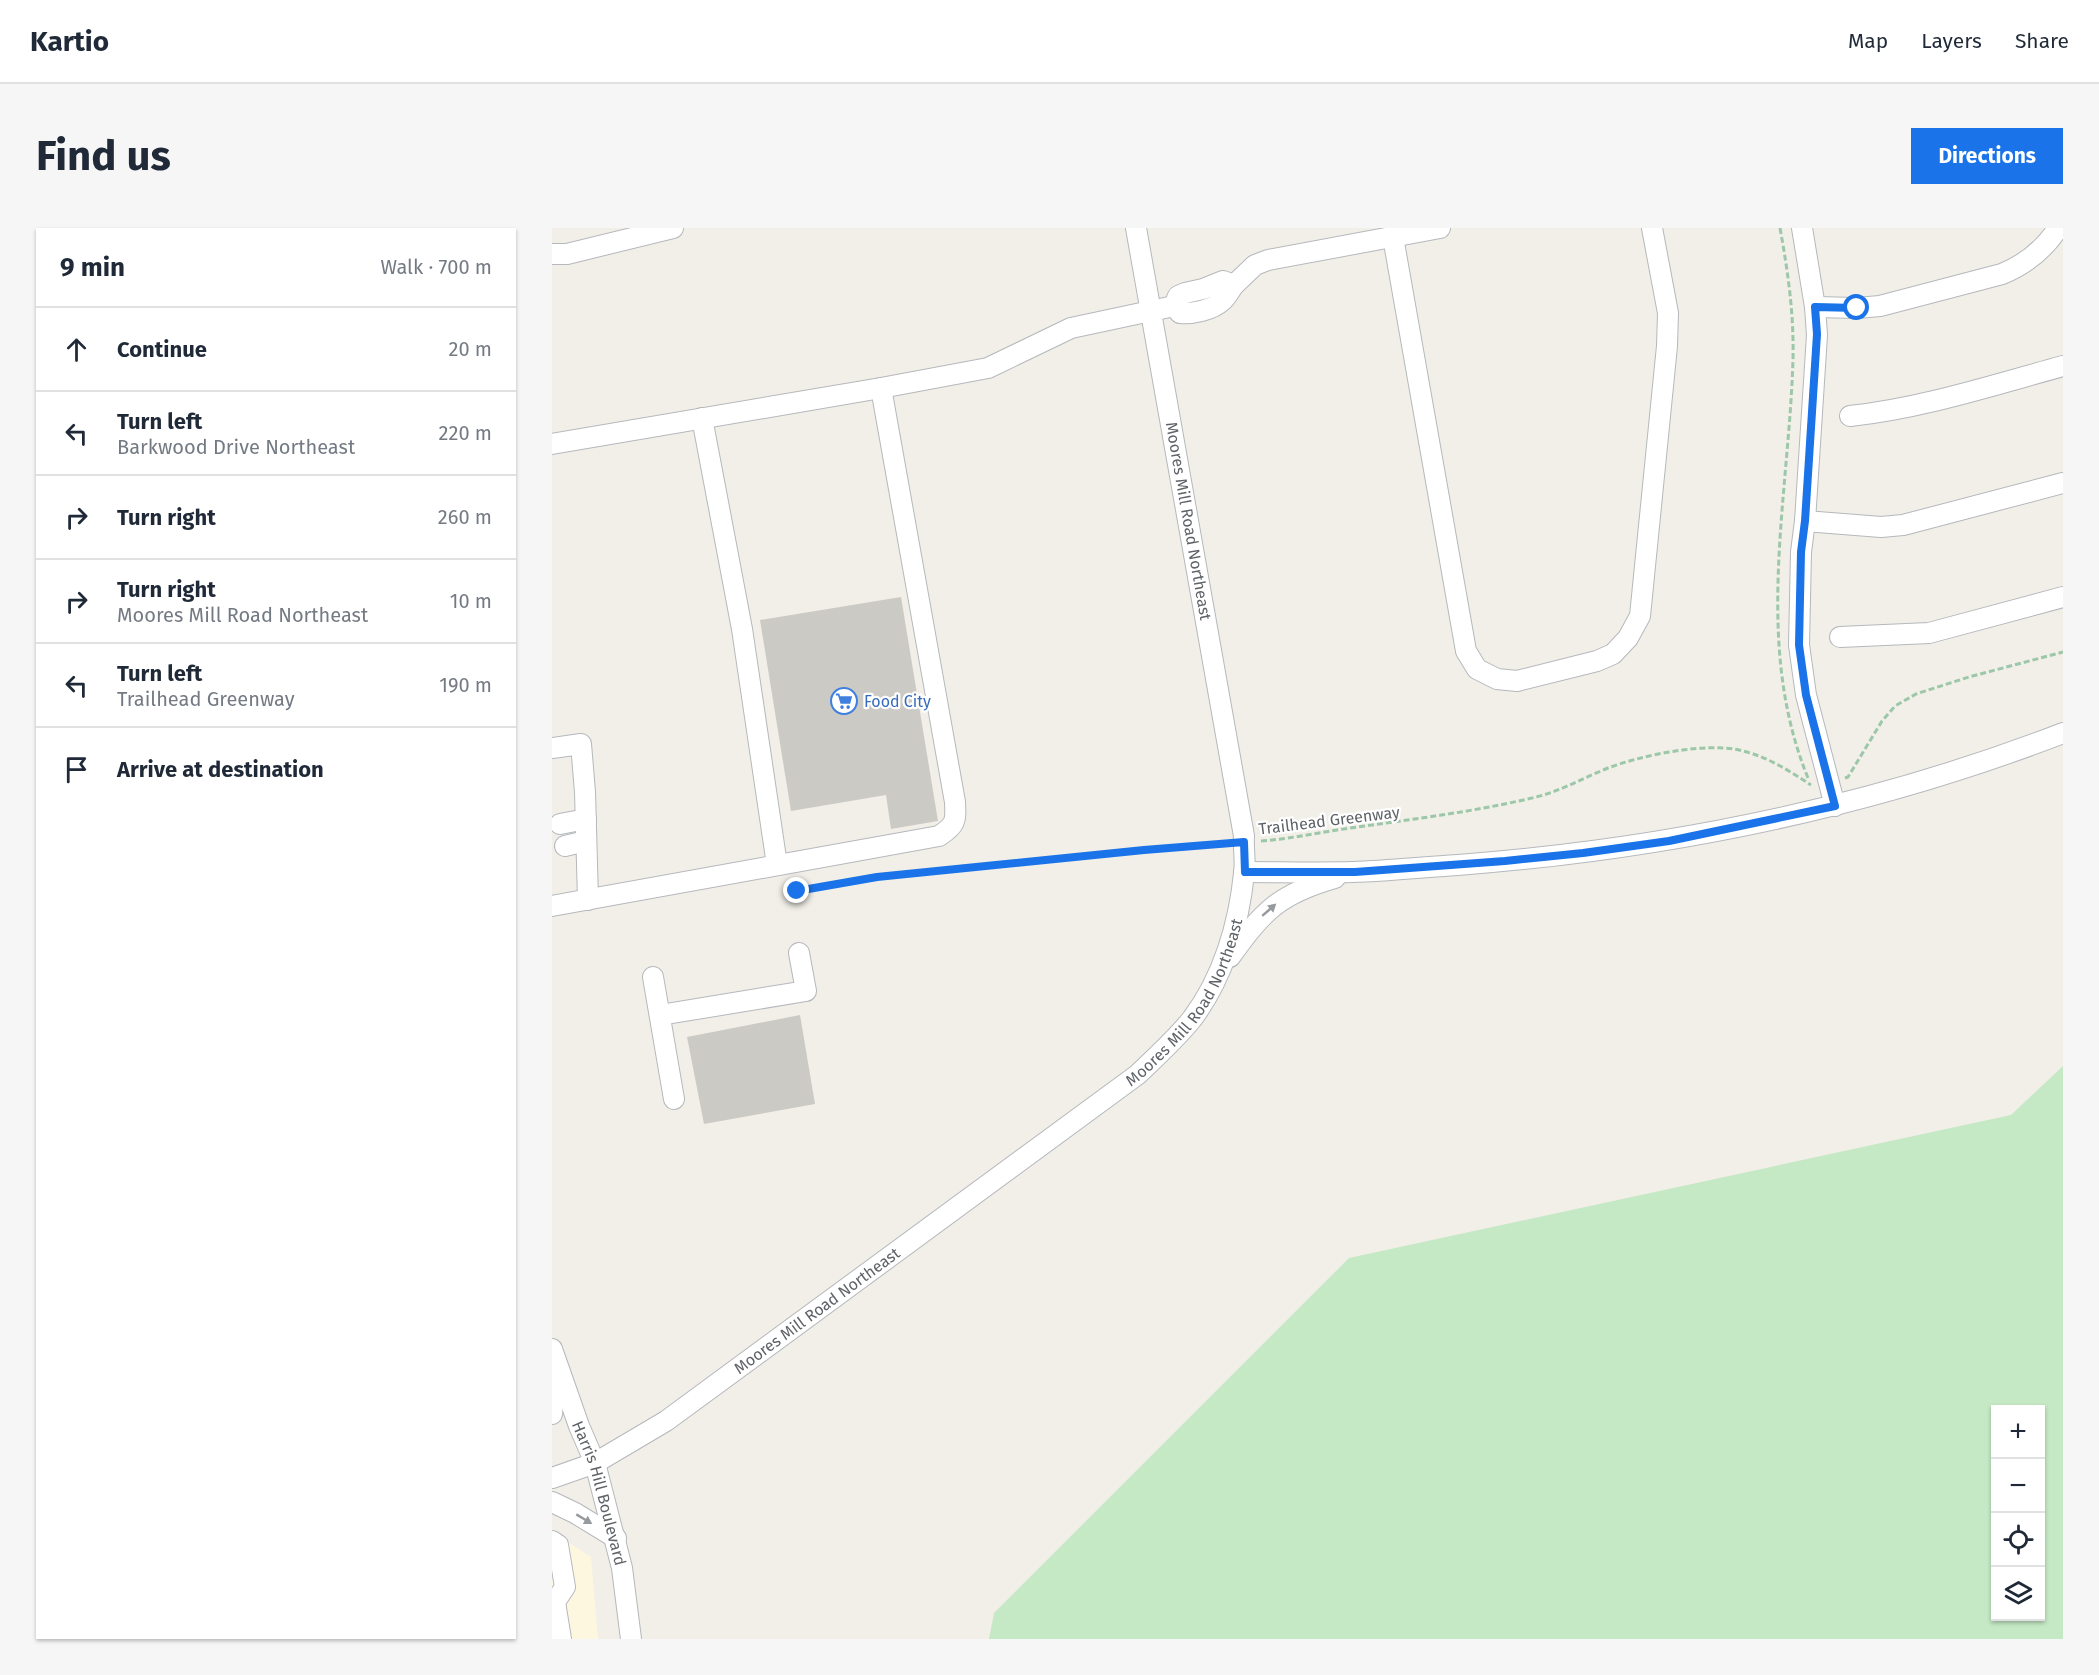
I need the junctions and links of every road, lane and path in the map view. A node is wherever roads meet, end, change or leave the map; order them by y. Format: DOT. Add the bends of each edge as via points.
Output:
graph roads {
  1 [pos="673,228"];
  2 [pos="1136,228"];
  3 [pos="1440,228"];
  4 [pos="1652,228"];
  5 [pos="1802,228"];
  6 [pos="2058,228"];
  7 [pos="1393,237"];
  8 [pos="552,254"];
  9 [pos="1815,307"];
  10 [pos="1151,310"];
  11 [pos="2063,366"];
  12 [pos="881,388"];
  13 [pos="1850,416"];
  14 [pos="702,418"];
  15 [pos="552,444"];
  16 [pos="2063,483"];
  17 [pos="1805,521"];
  18 [pos="2063,597"];
  19 [pos="1840,637"];
  20 [pos="2063,652"];
  21 [pos="2063,733"];
  22 [pos="552,748"];
  23 [pos="1848,777"];
  24 [pos="1811,785"];
  25 [pos="1835,806"];
  26 [pos="586,819"];
  27 [pos="560,824"];
  28 [pos="586,841"];
  29 [pos="1244,842"];
  30 [pos="565,846"];
  31 [pos="777,865"];
  32 [pos="1245,872"];
  33 [pos="1355,872"];
  34 [pos="797,891"];
  35 [pos="588,900"];
  36 [pos="552,906"];
  37 [pos="800,953"];
  38 [pos="1220,972"];
  39 [pos="653,977"];
  40 [pos="660,1015"];
  41 [pos="674,1098"];
  42 [pos="554,1356"];
  43 [pos="552,1414"];
  44 [pos="596,1463"];
  45 [pos="552,1478"];
  46 [pos="552,1502"];
  47 [pos="616,1538"];
  48 [pos="552,1540"];
  49 [pos="554,1602"];
  50 [pos="561,1639"];
  51 [pos="631,1639"];
  1 -- 8 [label="street" via="567,254"];
  2 -- 10 [label="street, Moores Mill Road Northeast"];
  3 -- 7 [label="street"];
  4 -- 7 [label="street" via="1668,314 1640,616 1613,654 1517,681 1497,679 1477,669 1466,651"];
  5 -- 9 [label="street"];
  6 -- 9 [label="street" via="2035,256 2002,274 1880,306"];
  7 -- 10 [label="street" via="1255,265 1222,302 1206,310 1190,314 1180,313 1174,306"];
  9 -- 17 [label="street" via="1817,334"];
  10 -- 12 [label="street" via="1071,328 988,368"];
  10 -- 29 [label="street, Moores Mill Road Northeast"];
  11 -- 13 [label="street" via="1925,403"];
  12 -- 14 [label="street"];
  12 -- 31 [label="street" via="956,819 939,836"];
  14 -- 15 [label="street"];
  14 -- 31 [label="street" via="742,629"];
  16 -- 17 [label="street" via="1903,525"];
  17 -- 25 [label="street" via="1799,645 1806,695"];
  18 -- 19 [label="street" via="1929,633"];
  20 -- 23 [label="path" via="1916,694 1895,706"];
  21 -- 25 [label="street" via="1957,772"];
  22 -- 26 [label="street" via="581,744"];
  24 -- 29 [label="path, Trailhead Greenway" via="1756,755 1725,748 1678,750 1608,768 1538,797 1448,816 1301,838"];
  25 -- 33 [label="street" via="1669,841 1583,853"];
  26 -- 27 [label="street"];
  26 -- 28 [label="street"];
  28 -- 30 [label="street"];
  28 -- 35 [label="street"];
  29 -- 32 [label="street, Moores Mill Road Northeast"];
  29 -- 34 [label="path, Trailhead Greenway" via="877,877"];
  31 -- 35 [label="street"];
  32 -- 33 [label="street"];
  32 -- 38 [label="street, Moores Mill Road Northeast"];
  38 -- 33 [label="street, one-way" via="1269,909 1308,886"];
  35 -- 36 [label="street"];
  37 -- 40 [label="street" via="806,991"];
  38 -- 44 [label="street, Moores Mill Road Northeast" via="1192,1018 1137,1075 666,1421"];
  39 -- 40 [label="street"];
  40 -- 41 [label="street"];
  42 -- 43 [label="street"];
  42 -- 44 [label="street, Harris Hill Boulevard"];
  44 -- 45 [label="street, Moores Mill Road Northeast"];
  44 -- 47 [label="street, Harris Hill Boulevard"];
  46 -- 47 [label="street, one-way"];
  47 -- 51 [label="street, Harris Hill Boulevard"];
  48 -- 49 [label="street" via="558,1545 565,1587"];
  49 -- 50 [label="street"];
}
